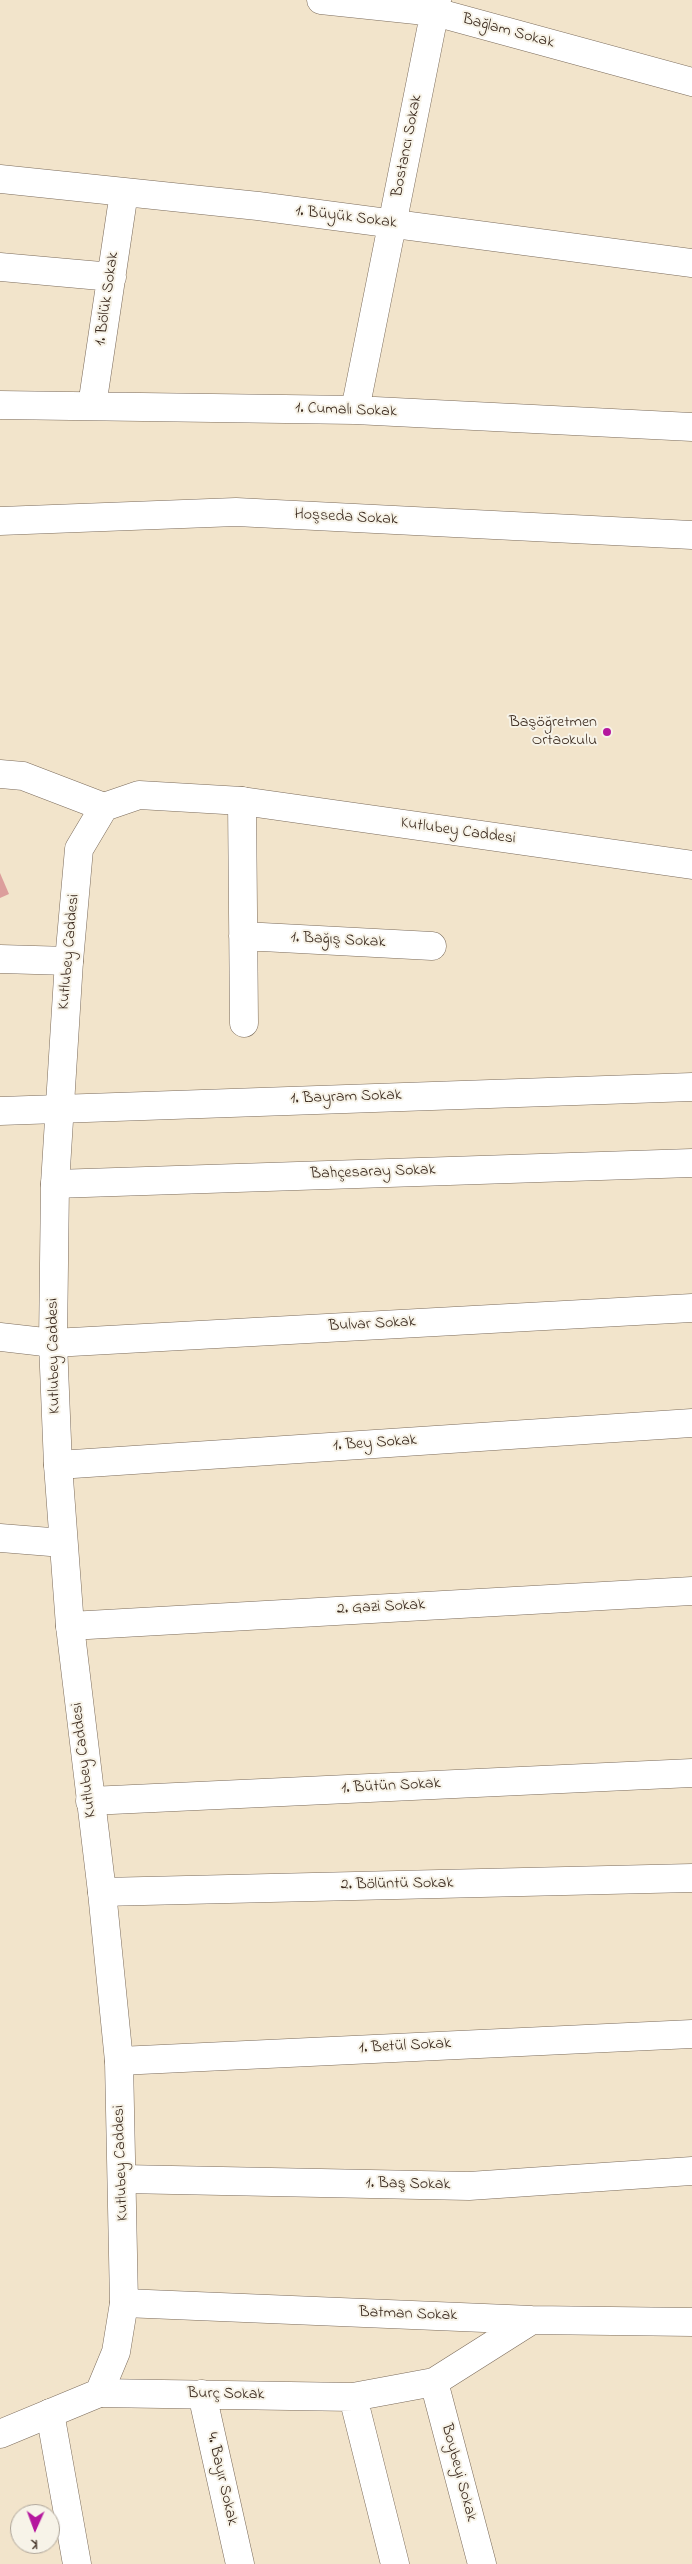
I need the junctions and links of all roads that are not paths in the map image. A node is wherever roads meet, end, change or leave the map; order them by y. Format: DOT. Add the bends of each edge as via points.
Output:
graph roads {
  1 [pos="321,0"];
  2 [pos="436,6"];
  3 [pos="692,82"];
  4 [pos="0,179"];
  5 [pos="124,192"];
  6 [pos="392,224"];
  7 [pos="692,263"];
  8 [pos="0,267"];
  9 [pos="112,277"];
  10 [pos="0,405"];
  11 [pos="92,406"];
  12 [pos="355,410"];
  13 [pos="692,427"];
  14 [pos="0,521"];
  15 [pos="692,536"];
  16 [pos="0,774"];
  17 [pos="242,802"];
  18 [pos="104,808"];
  19 [pos="692,865"];
  20 [pos="244,936"];
  21 [pos="432,946"];
  22 [pos="0,959"];
  23 [pos="69,961"];
  24 [pos="244,1023"];
  25 [pos="692,1087"];
  26 [pos="59,1110"];
  27 [pos="0,1111"];
  28 [pos="692,1163"];
  29 [pos="55,1184"];
  30 [pos="692,1308"];
  31 [pos="0,1337"];
  32 [pos="53,1343"];
  33 [pos="692,1422"];
  34 [pos="58,1465"];
  35 [pos="0,1538"];
  36 [pos="63,1543"];
  37 [pos="692,1591"];
  38 [pos="70,1626"];
  39 [pos="692,1773"];
  40 [pos="90,1801"];
  41 [pos="692,1878"];
  42 [pos="102,1892"];
  43 [pos="692,2034"];
  44 [pos="119,2060"];
  45 [pos="692,2171"];
  46 [pos="123,2179"];
  47 [pos="124,2303"];
  48 [pos="532,2320"];
  49 [pos="692,2322"];
  50 [pos="434,2382"];
  51 [pos="99,2393"];
  52 [pos="202,2394"];
  53 [pos="353,2396"];
  54 [pos="50,2413"];
  55 [pos="0,2434"];
  56 [pos="77,2564"];
  57 [pos="240,2564"];
  58 [pos="395,2564"];
  59 [pos="482,2564"];
  1 -- 2 [label="street, Bağlam Sokak"];
  2 -- 3 [label="street, Bağlam Sokak"];
  2 -- 6 [label="street, Bostancı Sokak"];
  4 -- 5 [label="street, 1. Büyük Sokak"];
  5 -- 6 [label="street, 1. Büyük Sokak"];
  5 -- 9 [label="street, 1. Bölük Sokak"];
  6 -- 7 [label="street, 1. Büyük Sokak"];
  6 -- 12 [label="street, Bostancı Sokak"];
  8 -- 9 [label="street"];
  9 -- 11 [label="street, 1. Bölük Sokak"];
  10 -- 11 [label="street, 1. Cumalı Sokak"];
  11 -- 12 [label="street, 1. Cumalı Sokak"];
  12 -- 13 [label="street, 1. Cumalı Sokak"];
  14 -- 15 [label="street, Hoşseda Sokak" via="236,512"];
  16 -- 18 [label="street" via="23,776"];
  17 -- 18 [label="street, Kutlubey Caddesi" via="139,795"];
  17 -- 19 [label="street, Kutlubey Caddesi"];
  17 -- 20 [label="street"];
  18 -- 23 [label="street, Kutlubey Caddesi" via="79,849"];
  20 -- 21 [label="street, 1. Bağış Sokak"];
  20 -- 24 [label="street"];
  22 -- 23 [label="street"];
  23 -- 26 [label="street, Kutlubey Caddesi"];
  25 -- 26 [label="street, 1. Bayram Sokak"];
  26 -- 27 [label="street, 1. Bayram Sokak"];
  26 -- 29 [label="street, Kutlubey Caddesi"];
  28 -- 29 [label="street, Bahçesaray Sokak"];
  29 -- 32 [label="street, Kutlubey Caddesi"];
  30 -- 32 [label="street, Bulvar Sokak"];
  31 -- 32 [label="street, Bulvar Sokak"];
  32 -- 34 [label="street, Kutlubey Caddesi"];
  33 -- 34 [label="street, 1. Bey Sokak"];
  34 -- 36 [label="street, Kutlubey Caddesi"];
  35 -- 36 [label="street"];
  36 -- 38 [label="street, Kutlubey Caddesi"];
  37 -- 38 [label="street, 2. Gazi Sokak"];
  38 -- 40 [label="street, Kutlubey Caddesi"];
  39 -- 40 [label="street, 1. Bütün Sokak"];
  40 -- 42 [label="street, Kutlubey Caddesi"];
  41 -- 42 [label="street, 2. Bölüntü Sokak"];
  42 -- 44 [label="street, Kutlubey Caddesi"];
  43 -- 44 [label="street, 1. Betül Sokak"];
  44 -- 46 [label="street, Kutlubey Caddesi"];
  45 -- 46 [label="street, 1. Baş Sokak" via="469,2186"];
  46 -- 47 [label="street, Kutlubey Caddesi"];
  47 -- 48 [label="street, Batman Sokak"];
  47 -- 51 [label="street, Kutlubey Caddesi" via="116,2352"];
  48 -- 49 [label="street, Batman Sokak"];
  48 -- 50 [label="street, Burç Sokak"];
  50 -- 53 [label="street, Burç Sokak"];
  50 -- 59 [label="street, Boybeyi Sokak"];
  51 -- 52 [label="street, Burç Sokak"];
  51 -- 54 [label="street"];
  52 -- 53 [label="street, Burç Sokak"];
  52 -- 57 [label="street, 4. Bayır Sokak"];
  53 -- 58 [label="street"];
  54 -- 55 [label="street"];
  54 -- 56 [label="street"];
}
